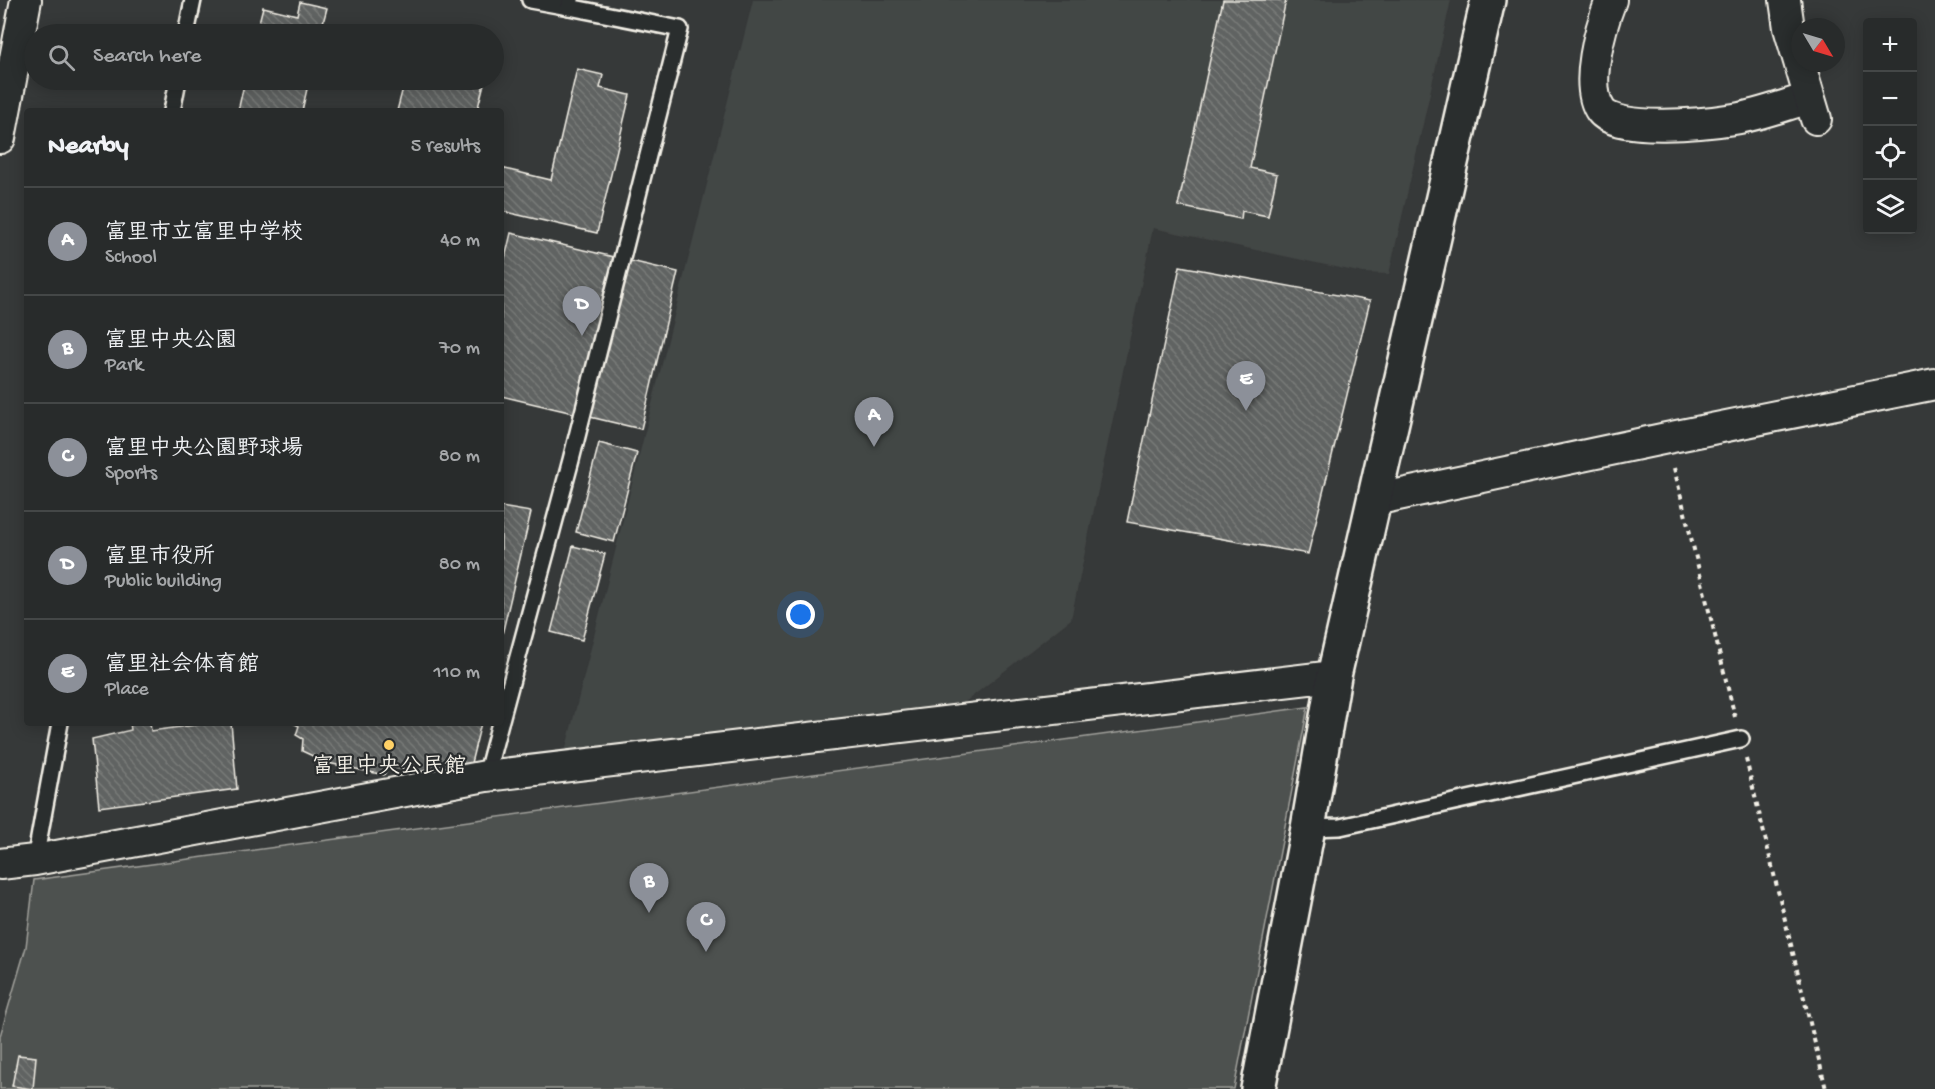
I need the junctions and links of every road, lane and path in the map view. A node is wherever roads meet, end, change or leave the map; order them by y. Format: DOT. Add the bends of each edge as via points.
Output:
graph roads {
  1 [pos="26,0"];
  2 [pos="193,0"];
  3 [pos="530,0"];
  4 [pos="1488,0"];
  5 [pos="1611,0"];
  6 [pos="1785,0"];
  7 [pos="570,3"];
  8 [pos="188,24"];
  9 [pos="176,90"];
  10 [pos="173,108"];
  11 [pos="0,138"];
  12 [pos="1935,384"];
  13 [pos="1374,500"];
  14 [pos="1334,676"];
  15 [pos="504,711"];
  16 [pos="59,726"];
  17 [pos="500,726"];
  18 [pos="1741,739"];
  19 [pos="486,776"];
  20 [pos="1308,828"];
  21 [pos="35,860"];
  22 [pos="0,864"];
  23 [pos="1258,1089"];
  1 -- 11 [label="street"];
  2 -- 8 [label="lane"];
  3 -- 7 [label="lane"];
  4 -- 13 [label="street"];
  5 -- 6 [label="street" via="1598,40 1596,100 1602,112 1632,124 1677,124 1812,109"];
  7 -- 15 [label="lane" via="680,29"];
  9 -- 10 [label="lane"];
  12 -- 13 [label="street"];
  13 -- 14 [label="street"];
  14 -- 19 [label="street"];
  14 -- 20 [label="street"];
  16 -- 21 [label="lane"];
  17 -- 19 [label="lane"];
  18 -- 20 [label="lane" via="1340,827"];
  19 -- 21 [label="street"];
  20 -- 23 [label="street"];
  21 -- 22 [label="street"];
}
